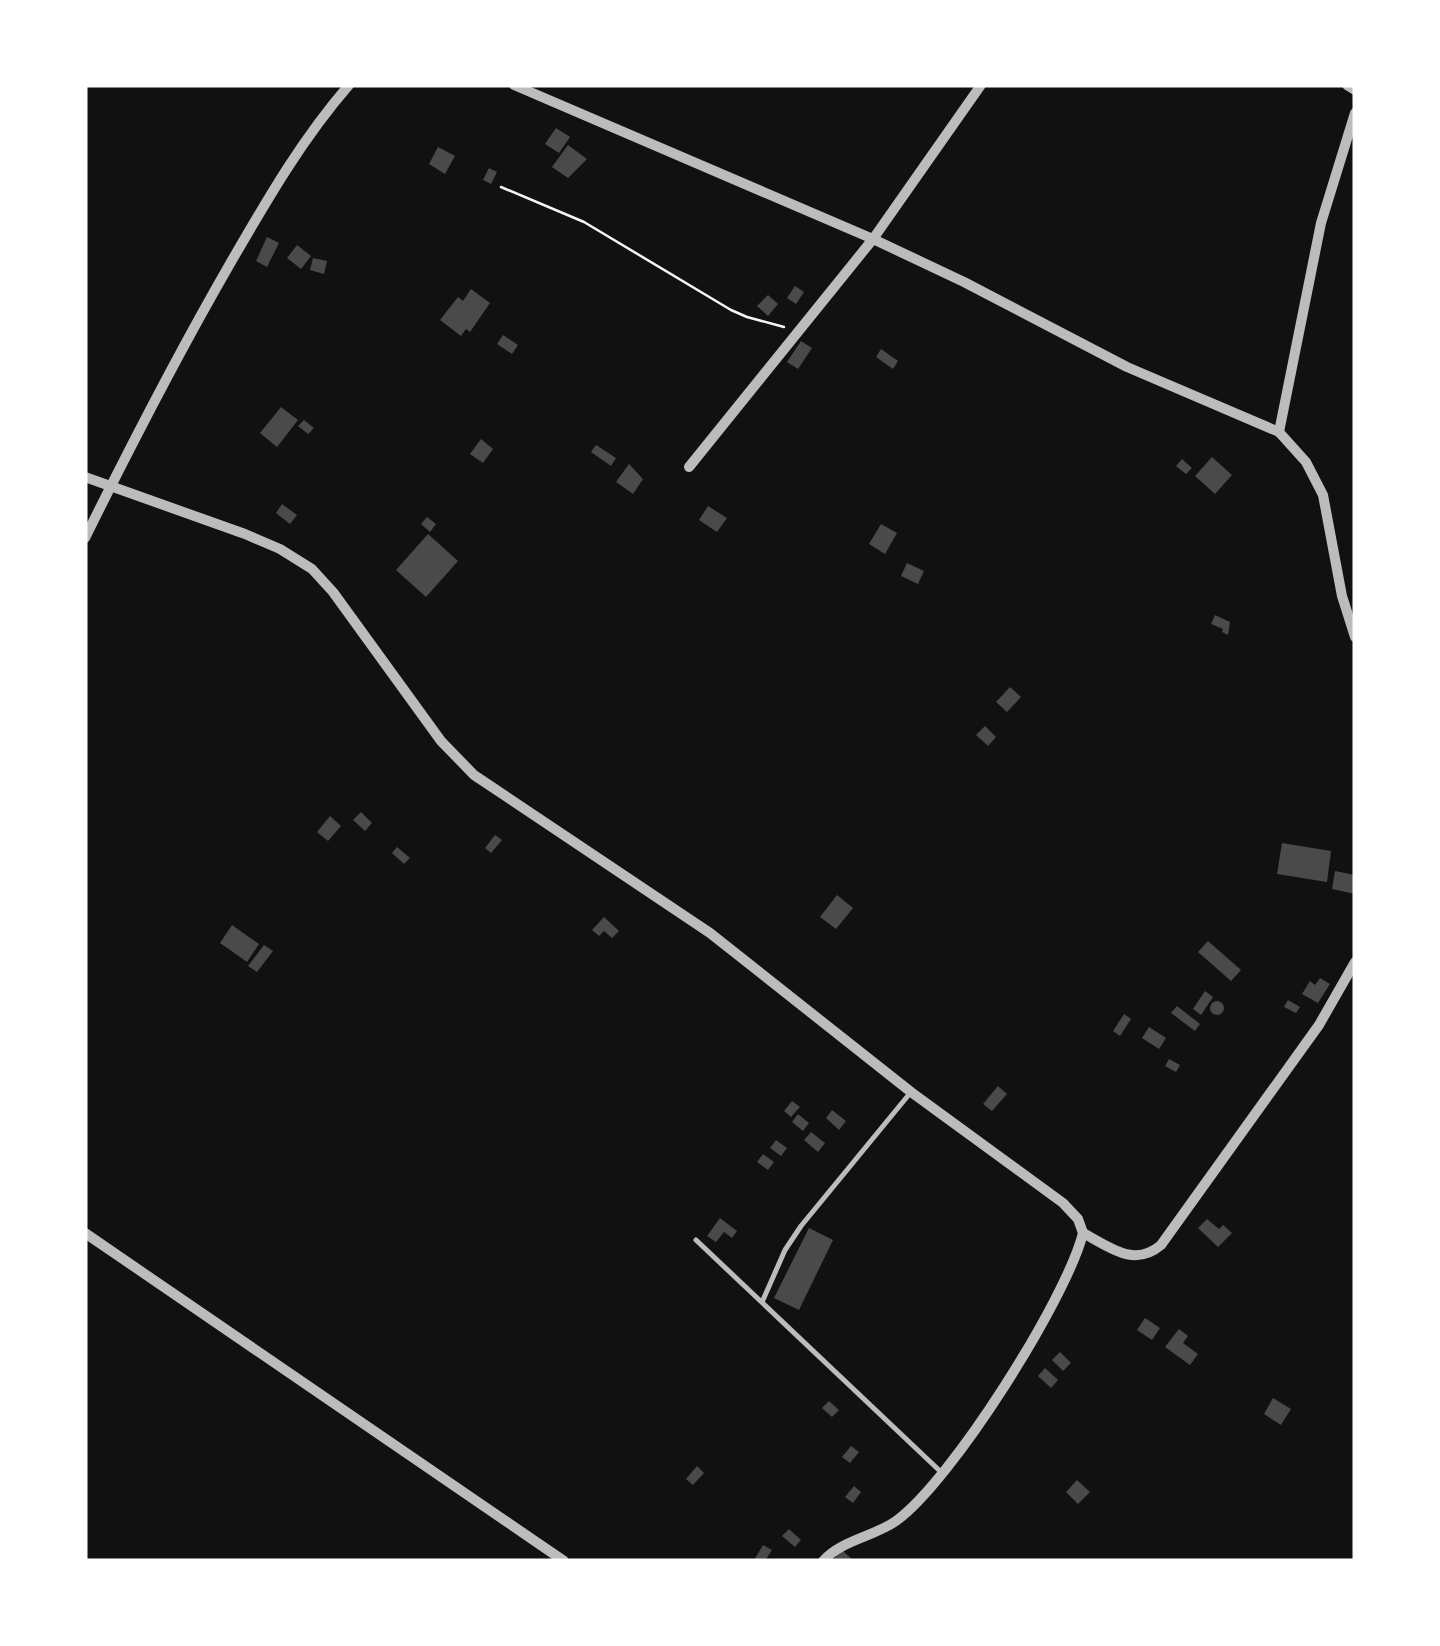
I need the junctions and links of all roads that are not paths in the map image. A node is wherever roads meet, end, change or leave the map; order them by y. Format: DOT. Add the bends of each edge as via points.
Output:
graph roads {
  1 [pos="350,85"];
  2 [pos="514,85"];
  3 [pos="981,85"];
  4 [pos="1348,85"];
  5 [pos="1355,90"];
  6 [pos="1355,112"];
  7 [pos="873,239"];
  8 [pos="1279,432"];
  9 [pos="689,467"];
  10 [pos="85,476"];
  11 [pos="111,485"];
  12 [pos="85,538"];
  13 [pos="1355,637"];
  14 [pos="1355,962"];
  15 [pos="911,1092"];
  16 [pos="1083,1232"];
  17 [pos="85,1233"];
  18 [pos="696,1240"];
  19 [pos="763,1300"];
  20 [pos="943,1474"];
  21 [pos="564,1561"];
  22 [pos="822,1561"];
  1 -- 11 [label="street" via="292,157"];
  2 -- 7 [label="street"];
  3 -- 7 [label="street"];
  4 -- 5 [label="street"];
  6 -- 8 [label="street" via="1321,223"];
  7 -- 8 [label="street" via="1127,368"];
  7 -- 9 [label="street"];
  8 -- 13 [label="street" via="1323,494"];
  10 -- 11 [label="street"];
  11 -- 12 [label="street"];
  11 -- 15 [label="street" via="262,541 312,569 440,741 474,775 710,933"];
  14 -- 16 [label="street" via="1309,1040 1152,1253 1134,1257"];
  15 -- 16 [label="street" via="1064,1203"];
  15 -- 19 [label="lane" via="801,1226"];
  16 -- 20 [label="street" via="1059,1295"];
  17 -- 21 [label="street"];
  18 -- 19 [label="lane"];
  19 -- 20 [label="lane"];
  20 -- 22 [label="street" via="897,1521"];
}
